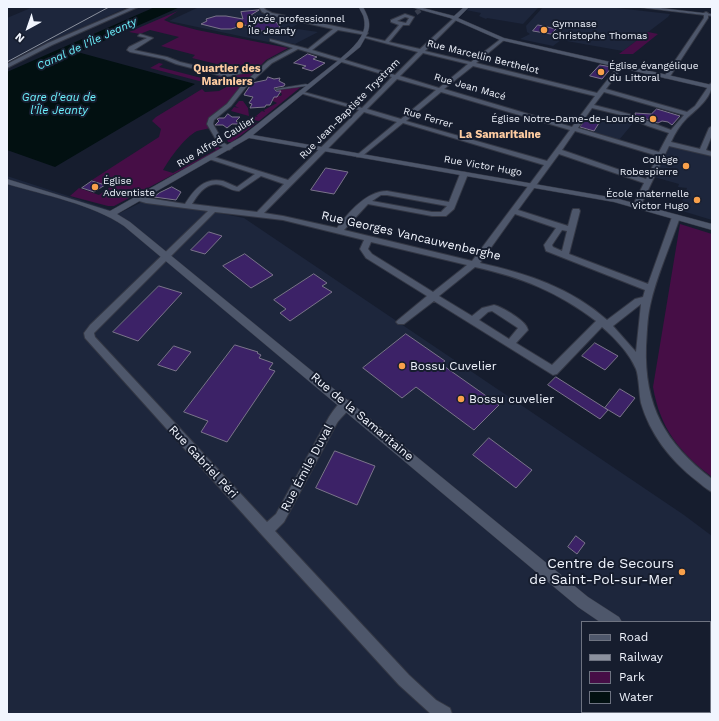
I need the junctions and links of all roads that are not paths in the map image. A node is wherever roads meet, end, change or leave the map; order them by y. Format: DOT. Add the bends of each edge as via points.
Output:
graph roads {
  1 [pos="136,7"];
  2 [pos="261,7"];
  3 [pos="361,7"];
  4 [pos="413,7"];
  5 [pos="466,7"];
  6 [pos="638,7"];
  7 [pos="653,7"];
  8 [pos="419,10"];
  9 [pos="709,14"];
  10 [pos="410,15"];
  11 [pos="456,16"];
  12 [pos="402,24"];
  13 [pos="337,28"];
  14 [pos="140,35"];
  15 [pos="365,35"];
  16 [pos="502,39"];
  17 [pos="272,40"];
  18 [pos="386,42"];
  19 [pos="298,47"];
  20 [pos="308,51"];
  21 [pos="422,51"];
  22 [pos="342,60"];
  23 [pos="472,63"];
  24 [pos="7,66"];
  25 [pos="620,66"];
  26 [pos="260,72"];
  27 [pos="397,76"];
  28 [pos="667,77"];
  29 [pos="310,86"];
  30 [pos="712,87"];
  31 [pos="277,89"];
  32 [pos="440,89"];
  33 [pos="302,92"];
  34 [pos="600,92"];
  35 [pos="590,106"];
  36 [pos="363,110"];
  37 [pos="688,114"];
  38 [pos="401,121"];
  39 [pos="574,128"];
  40 [pos="712,128"];
  41 [pos="672,132"];
  42 [pos="248,136"];
  43 [pos="667,143"];
  44 [pos="229,148"];
  45 [pos="323,150"];
  46 [pos="557,151"];
  47 [pos="702,151"];
  48 [pos="712,154"];
  49 [pos="662,155"];
  50 [pos="359,156"];
  51 [pos="211,158"];
  52 [pos="548,164"];
  53 [pos="260,174"];
  54 [pos="464,174"];
  55 [pos="7,181"];
  56 [pos="290,182"];
  57 [pos="648,182"];
  58 [pos="531,186"];
  59 [pos="139,198"];
  60 [pos="367,202"];
  61 [pos="452,205"];
  62 [pos="637,205"];
  63 [pos="187,206"];
  64 [pos="214,209"];
  65 [pos="513,211"];
  66 [pos="576,211"];
  67 [pos="110,214"];
  68 [pos="259,215"];
  69 [pos="676,216"];
  70 [pos="560,227"];
  71 [pos="712,227"];
  72 [pos="571,230"];
  73 [pos="339,231"];
  74 [pos="368,239"];
  75 [pos="565,255"];
  76 [pos="166,256"];
  77 [pos="474,264"];
  78 [pos="650,289"];
  79 [pos="433,296"];
  80 [pos="646,302"];
  81 [pos="472,321"];
  82 [pos="401,322"];
  83 [pos="604,324"];
  84 [pos="510,344"];
  85 [pos="642,371"];
  86 [pos="347,404"];
  87 [pos="712,486"];
  88 [pos="266,531"];
  89 [pos="613,621"];
  90 [pos="444,714"];
  1 -- 24 [label="street" via="50,44"];
  2 -- 13 [label="street, Rue Marcellin Berthelot" via="270,14"];
  3 -- 15 [label="street" via="367,20"];
  4 -- 8 [label="street"];
  5 -- 11 [label="street, Rue Jean-Baptiste Trystram"];
  6 -- 9 [label="street"];
  7 -- 9 [label="street"];
  8 -- 10 [label="street"];
  8 -- 11 [label="street"];
  8 -- 11 [label="street"];
  9 -- 28 [label="street"];
  10 -- 12 [label="street" via="412,17 408,22"];
  10 -- 12 [label="street" via="404,15 394,21"];
  11 -- 16 [label="street"];
  11 -- 21 [label="street, Rue Jean-Baptiste Trystram"];
  12 -- 18 [label="street"];
  13 -- 15 [label="street, Rue Marcellin Berthelot"];
  13 -- 20 [label="street"];
  14 -- 26 [label="street" via="151,38 132,47 131,50 228,75 245,70"];
  15 -- 18 [label="street, Rue Marcellin Berthelot"];
  15 -- 22 [label="street, Rue Alfred Caulier" via="356,48"];
  16 -- 23 [label="street"];
  16 -- 25 [label="street"];
  17 -- 19 [label="street, Rue Jean Macé"];
  18 -- 21 [label="street, Rue Marcellin Berthelot"];
  19 -- 20 [label="street, Rue Jean Macé"];
  19 -- 26 [label="street" via="275,59"];
  20 -- 22 [label="street, Rue Jean Macé"];
  21 -- 23 [label="street, Rue Marcellin Berthelot"];
  21 -- 27 [label="street, Rue Jean-Baptiste Trystram"];
  22 -- 27 [label="street, Rue Jean Macé"];
  22 -- 29 [label="street, Rue Alfred Caulier"];
  23 -- 32 [label="street"];
  23 -- 34 [label="street, Rue Marcellin Berthelot"];
  25 -- 28 [label="street"];
  25 -- 34 [label="street"];
  26 -- 44 [label="street" via="244,86 228,106 210,120 221,144"];
  27 -- 32 [label="street, Rue Jean Macé"];
  27 -- 36 [label="street, Rue Jean-Baptiste Trystram"];
  28 -- 30 [label="street"];
  29 -- 31 [label="street"];
  29 -- 33 [label="street, Rue Alfred Caulier"];
  30 -- 37 [label="street" via="697,107"];
  32 -- 38 [label="street"];
  32 -- 39 [label="street, Rue Jean Macé"];
  33 -- 36 [label="street, Rue Ferrer"];
  33 -- 42 [label="street, Rue Alfred Caulier"];
  34 -- 35 [label="street"];
  34 -- 37 [label="street, Rue Marcellin Berthelot"];
  35 -- 39 [label="street"];
  35 -- 41 [label="street" via="624,114"];
  36 -- 38 [label="street, Rue Ferrer"];
  36 -- 45 [label="street, Rue Jean-Baptiste Trystram"];
  37 -- 41 [label="street"];
  38 -- 50 [label="street"];
  38 -- 52 [label="street, Rue Ferrer"];
  39 -- 46 [label="street"];
  39 -- 49 [label="street, Rue Jean Macé"];
  40 -- 47 [label="street"];
  41 -- 43 [label="street"];
  42 -- 44 [label="street, Rue Alfred Caulier"];
  42 -- 45 [label="street, Rue Victor Hugo"];
  43 -- 47 [label="street"];
  43 -- 49 [label="street"];
  44 -- 51 [label="street, Rue Alfred Caulier"];
  45 -- 50 [label="street, Rue Victor Hugo"];
  45 -- 56 [label="street, Rue Jean-Baptiste Trystram"];
  46 -- 52 [label="street"];
  46 -- 57 [label="street"];
  47 -- 48 [label="street"];
  49 -- 57 [label="street"];
  50 -- 54 [label="street, Rue Victor Hugo"];
  51 -- 53 [label="street"];
  51 -- 59 [label="street, Rue Alfred Caulier"];
  52 -- 58 [label="street"];
  53 -- 56 [label="street"];
  53 -- 63 [label="street" via="240,189 221,183 209,184 198,189"];
  54 -- 58 [label="street, Rue Victor Hugo"];
  54 -- 61 [label="street"];
  55 -- 67 [label="street, Rue de la Samaritaine"];
  56 -- 68 [label="street, Rue Jean-Baptiste Trystram"];
  57 -- 62 [label="street"];
  58 -- 62 [label="street, Rue Victor Hugo"];
  58 -- 65 [label="street"];
  59 -- 63 [label="street, Rue Georges Vancauwenberghe"];
  59 -- 67 [label="street, Rue Alfred Caulier"];
  60 -- 61 [label="street" via="375,195 384,193"];
  60 -- 61 [label="street" via="434,214 447,212"];
  60 -- 73 [label="street"];
  62 -- 69 [label="street, Rue Victor Hugo"];
  63 -- 64 [label="street, Rue Georges Vancauwenberghe"];
  64 -- 68 [label="street, Rue Georges Vancauwenberghe"];
  64 -- 76 [label="street, Rue Gabriel Péri"];
  65 -- 70 [label="street"];
  65 -- 77 [label="street"];
  66 -- 72 [label="street"];
  67 -- 76 [label="street, Rue de la Samaritaine" via="131,226"];
  68 -- 73 [label="street, Rue Georges Vancauwenberghe" via="286,218"];
  69 -- 71 [label="street, Rue Victor Hugo"];
  69 -- 78 [label="street"];
  70 -- 72 [label="street"];
  70 -- 75 [label="street" via="548,247"];
  72 -- 75 [label="street"];
  73 -- 74 [label="street, Rue Georges Vancauwenberghe"];
  74 -- 77 [label="street, Rue Georges Vancauwenberghe"];
  74 -- 79 [label="street" via="364,249 368,255"];
  75 -- 78 [label="street"];
  76 -- 86 [label="street, Rue de la Samaritaine"];
  76 -- 88 [label="street, Rue Gabriel Péri" via="93,327 89,336"];
  77 -- 79 [label="street"];
  77 -- 83 [label="street, Rue Georges Vancauwenberghe" via="515,274 548,286 576,302"];
  78 -- 80 [label="street"];
  79 -- 81 [label="street"];
  79 -- 82 [label="street"];
  80 -- 83 [label="street" via="638,301"];
  80 -- 85 [label="street" via="641,346"];
  81 -- 84 [label="street"];
  81 -- 84 [label="street" via="486,309 492,308 520,324 524,330"];
  83 -- 84 [label="street" via="553,371"];
  83 -- 85 [label="street, Rue Georges Vancauwenberghe" via="630,351"];
  85 -- 87 [label="street" via="648,411 660,433 678,458"];
  86 -- 88 [label="street, Rue Émile Duval" via="335,416 280,518"];
  86 -- 89 [label="street, Rue de la Samaritaine" via="579,598"];
  88 -- 90 [label="street, Rue Gabriel Péri" via="404,680"];
}
